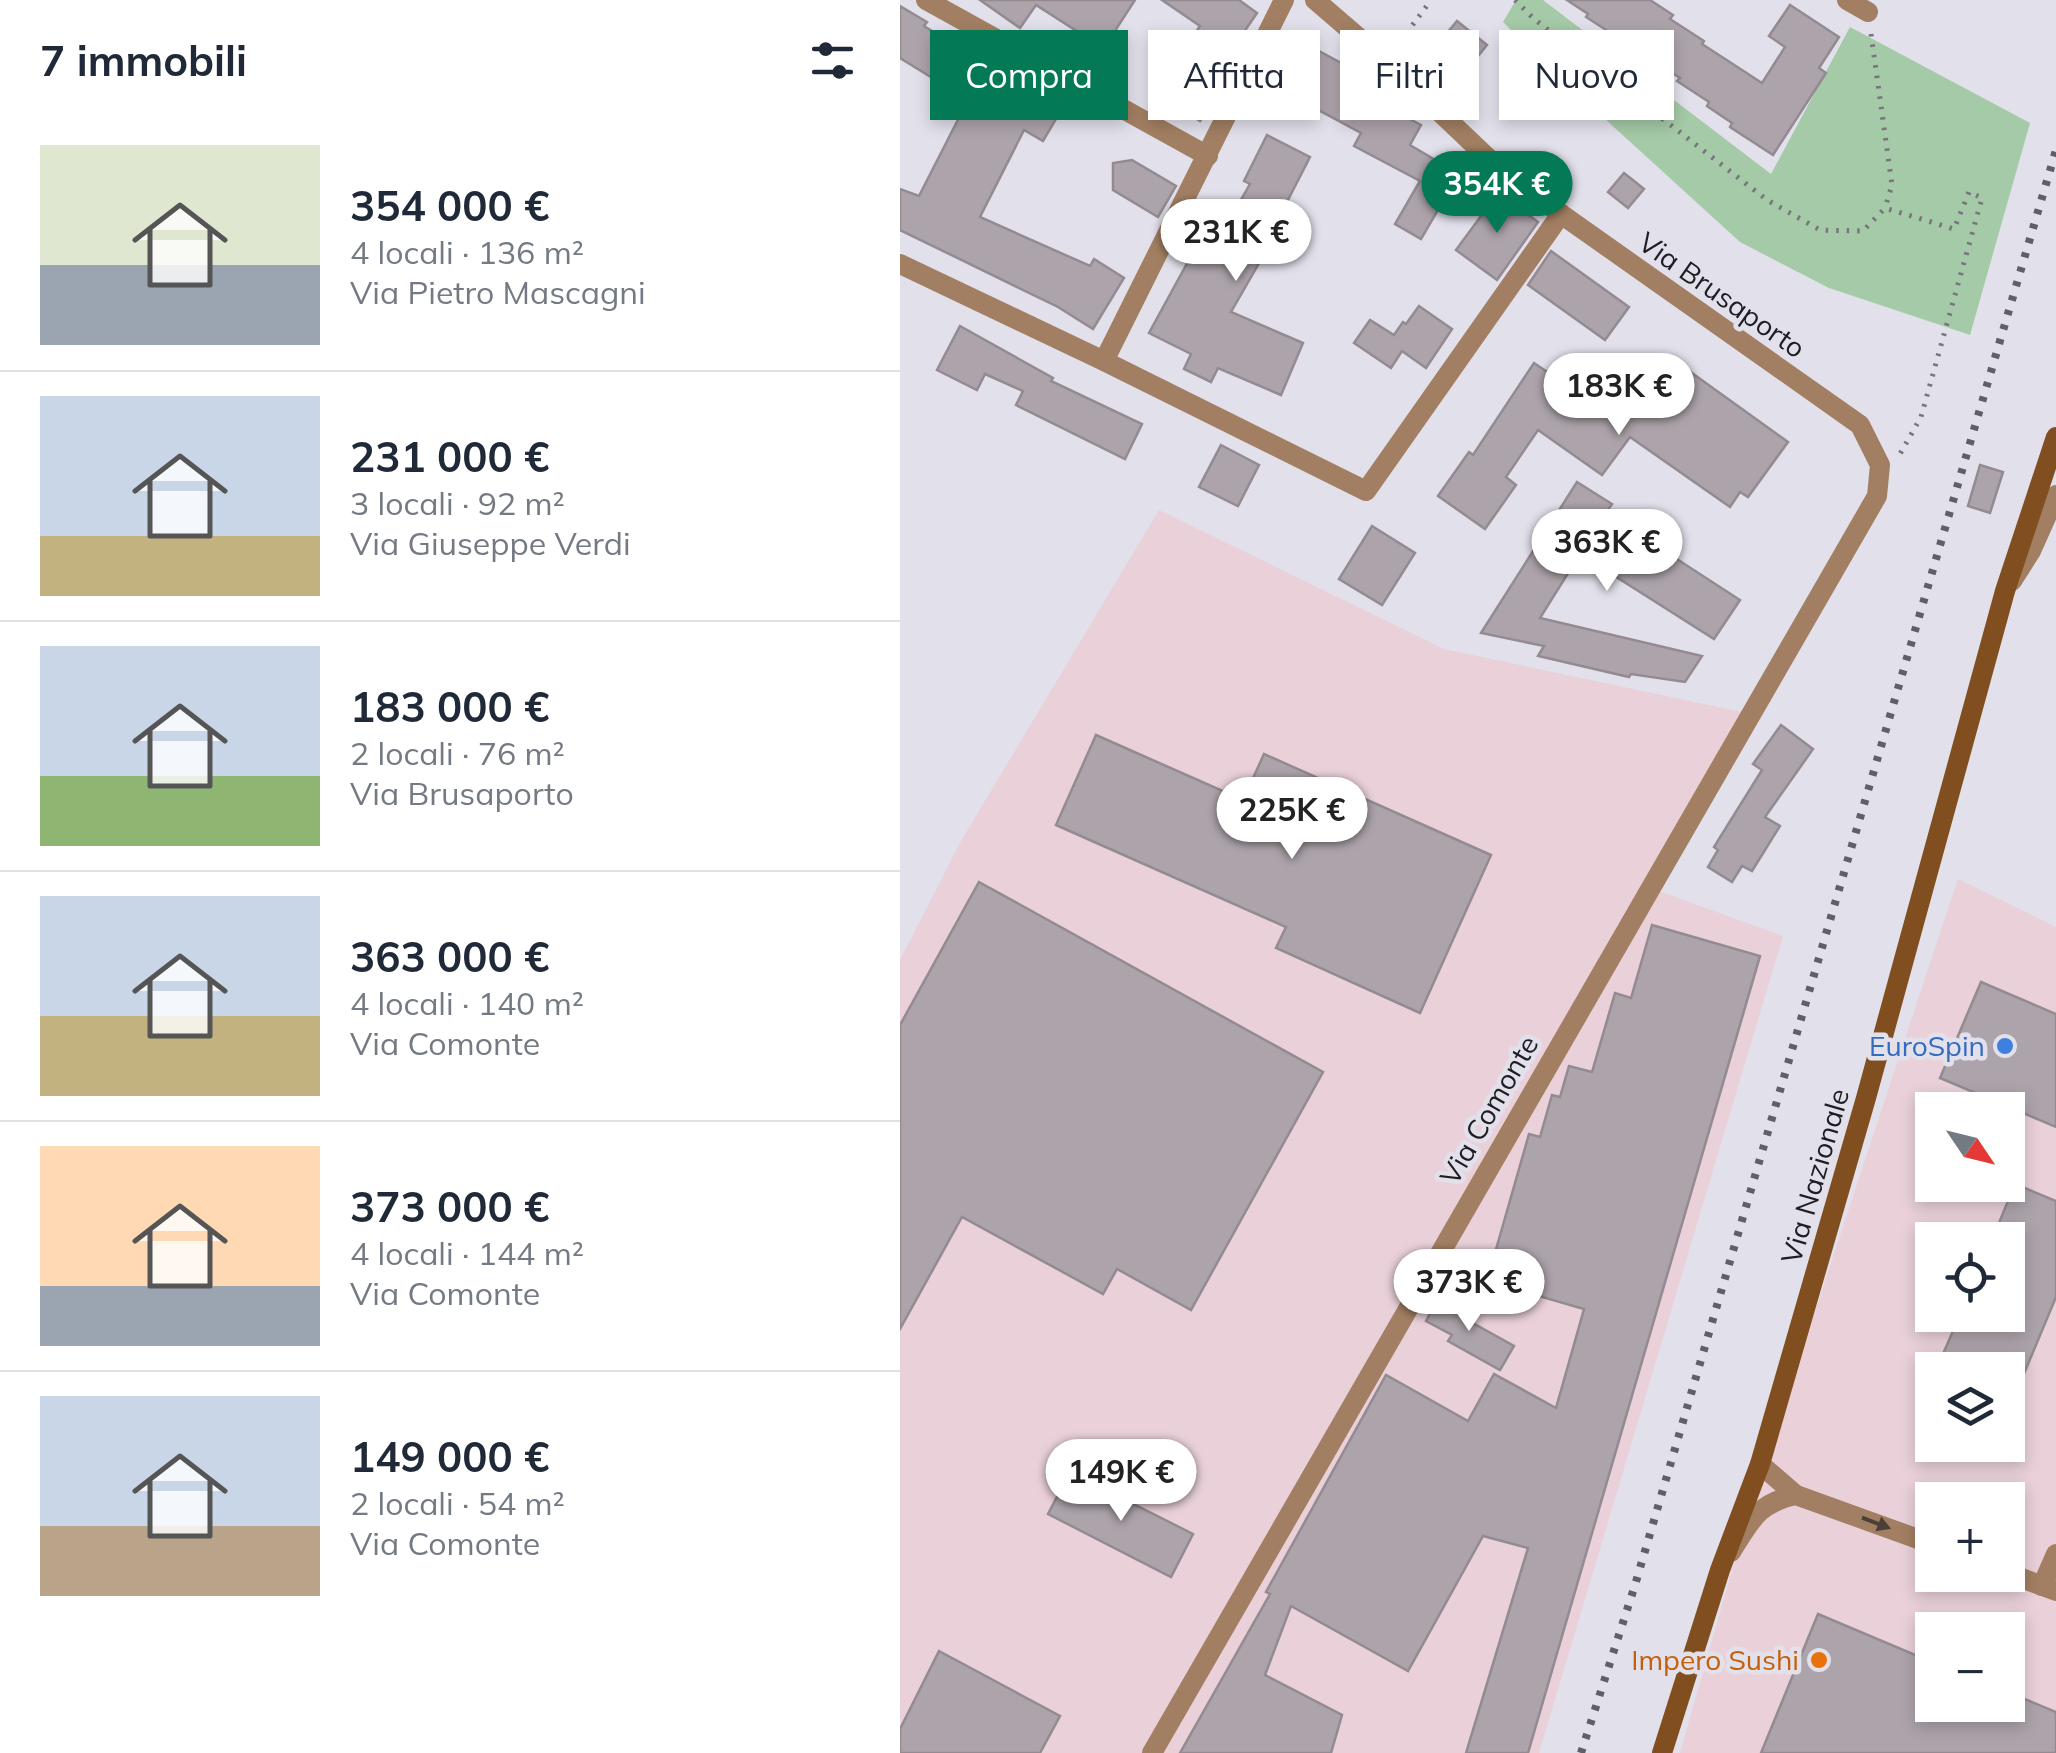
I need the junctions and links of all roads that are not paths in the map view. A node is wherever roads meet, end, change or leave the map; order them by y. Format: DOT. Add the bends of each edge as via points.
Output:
graph roads {
  1 [pos="926,0"];
  2 [pos="1284,0"];
  3 [pos="1315,0"];
  4 [pos="1846,0"];
  5 [pos="1868,12"];
  6 [pos="1208,156"];
  7 [pos="1561,214"];
  8 [pos="900,264"];
  9 [pos="1104,361"];
  10 [pos="2056,437"];
  11 [pos="2056,495"];
  12 [pos="1877,496"];
  13 [pos="2005,591"];
  14 [pos="1760,1464"];
  15 [pos="1796,1494"];
  16 [pos="1915,1538"];
  17 [pos="2056,1554"];
  18 [pos="1720,1570"];
  19 [pos="2025,1580"];
  20 [pos="2049,1589"];
  21 [pos="1152,1753"];
  22 [pos="1662,1753"];
  1 -- 6 [label="street"];
  2 -- 6 [label="street"];
  3 -- 7 [label="street, Via Brusaporto" via="1488,158"];
  4 -- 5 [label="street"];
  6 -- 9 [label="street"];
  7 -- 9 [label="street" via="1366,491"];
  7 -- 12 [label="street, Via Brusaporto" via="1860,425 1880,465"];
  8 -- 9 [label="street"];
  10 -- 13 [label="main road, Via Nazionale"];
  11 -- 13 [label="street" via="2032,551"];
  12 -- 21 [label="street, Via Comonte"];
  13 -- 14 [label="main road, Via Nazionale"];
  14 -- 15 [label="street"];
  14 -- 18 [label="main road, Via Nazionale"];
  15 -- 16 [label="street, one-way"];
  15 -- 18 [label="street" via="1756,1514"];
  17 -- 20 [label="street"];
  18 -- 22 [label="main road, Via Nazionale"];
  19 -- 20 [label="street"];
}
